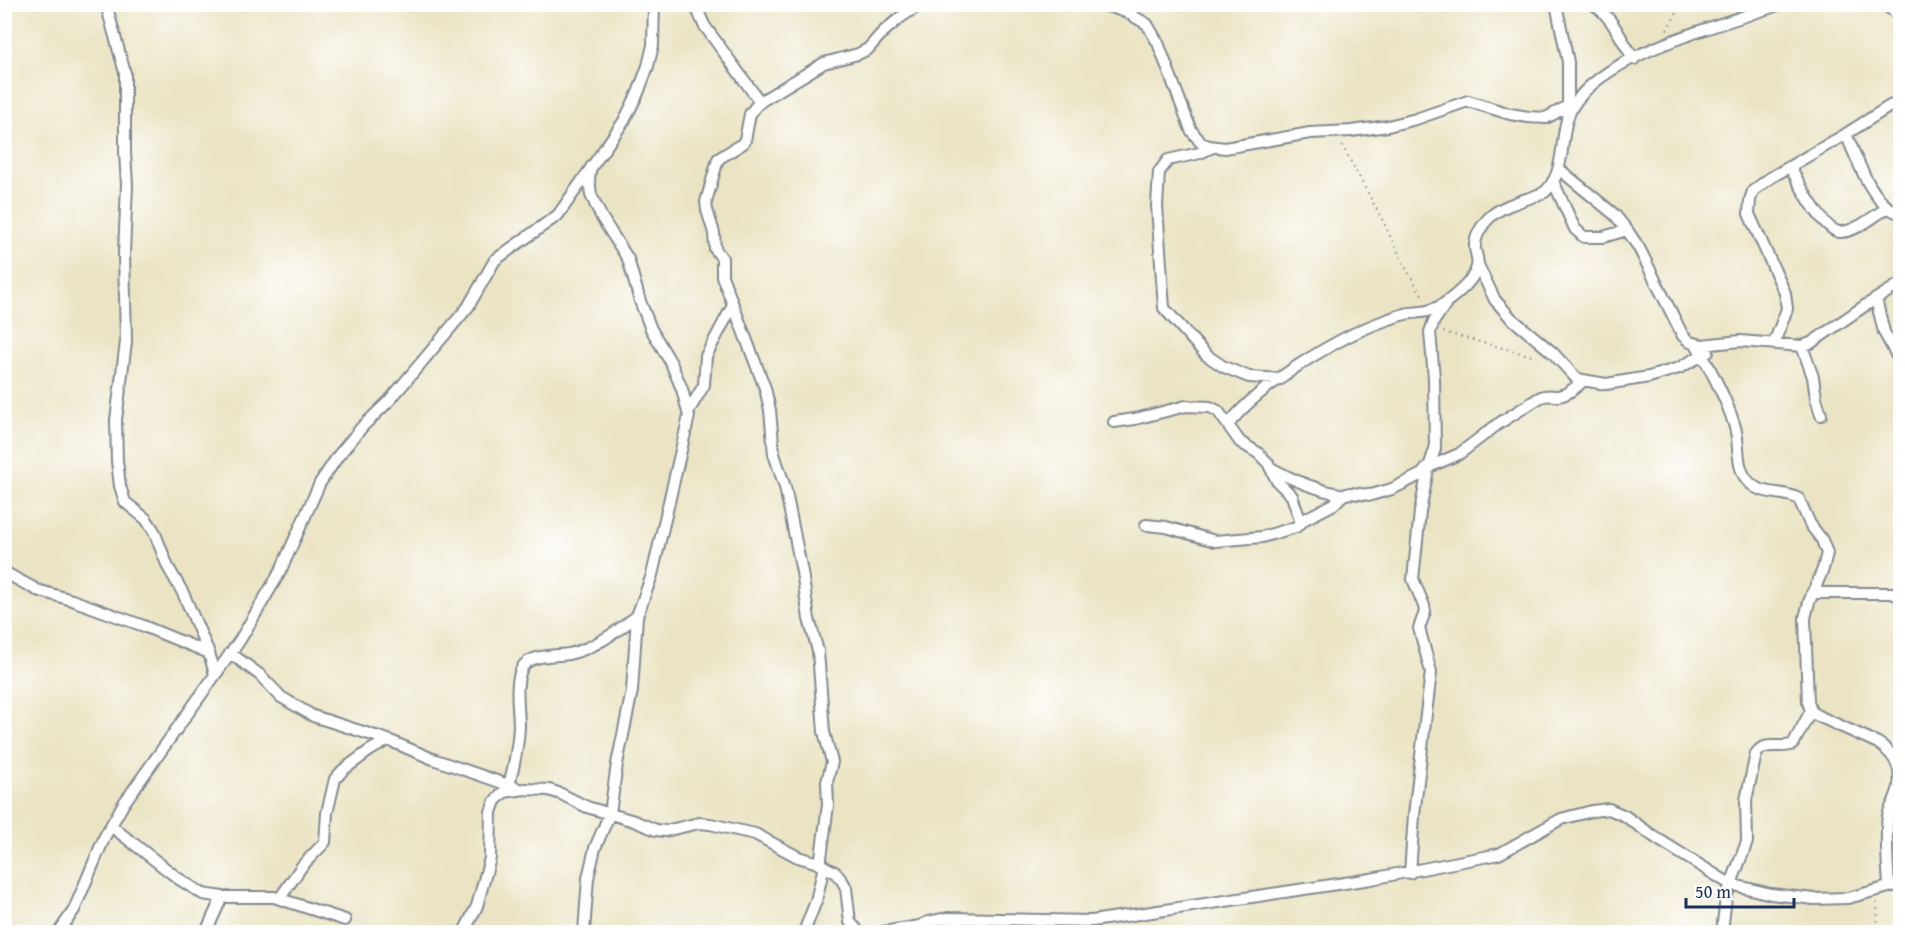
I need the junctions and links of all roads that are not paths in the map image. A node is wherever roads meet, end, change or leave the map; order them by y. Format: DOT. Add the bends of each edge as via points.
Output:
graph roads {
  1 [pos="106,4"];
  2 [pos="654,4"];
  3 [pos="695,4"];
  4 [pos="921,4"];
  5 [pos="1102,4"];
  6 [pos="1556,4"];
  7 [pos="1593,4"];
  8 [pos="1781,4"];
  9 [pos="1884,4"];
  10 [pos="1900,16"];
  11 [pos="1634,58"];
  12 [pos="760,102"];
  13 [pos="1900,102"];
  14 [pos="1568,110"];
  15 [pos="1846,134"];
  16 [pos="1213,147"];
  17 [pos="591,166"];
  18 [pos="1790,167"];
  19 [pos="1559,169"];
  20 [pos="1553,181"];
  21 [pos="1887,208"];
  22 [pos="1900,213"];
  23 [pos="1627,230"];
  24 [pos="1478,265"];
  25 [pos="1900,284"];
  26 [pos="1876,299"];
  27 [pos="1447,302"];
  28 [pos="733,305"];
  29 [pos="1723,343"];
  30 [pos="1774,343"];
  31 [pos="1696,344"];
  32 [pos="1802,346"];
  33 [pos="1702,355"];
  34 [pos="1900,362"];
  35 [pos="1281,379"];
  36 [pos="1583,381"];
  37 [pos="688,412"];
  38 [pos="1821,415"];
  39 [pos="1114,422"];
  40 [pos="1229,424"];
  41 [pos="1270,468"];
  42 [pos="1428,468"];
  43 [pos="1343,495"];
  44 [pos="1301,523"];
  45 [pos="1146,525"];
  46 [pos="4,572"];
  47 [pos="1812,593"];
  48 [pos="1900,597"];
  49 [pos="637,616"];
  50 [pos="209,653"];
  51 [pos="230,653"];
  52 [pos="215,675"];
  53 [pos="1811,711"];
  54 [pos="388,740"];
  55 [pos="1895,752"];
  56 [pos="514,787"];
  57 [pos="610,813"];
  58 [pos="111,826"];
  59 [pos="822,866"];
  60 [pos="1410,873"];
  61 [pos="1730,884"];
  62 [pos="1900,884"];
  63 [pos="1884,888"];
  64 [pos="222,897"];
  65 [pos="280,898"];
  66 [pos="345,920"];
  67 [pos="1092,921"];
  68 [pos="917,929"];
  69 [pos="59,933"];
  70 [pos="206,933"];
  71 [pos="464,933"];
  72 [pos="584,933"];
  73 [pos="804,933"];
  74 [pos="859,933"];
  75 [pos="883,933"];
  76 [pos="1092,933"];
  77 [pos="1722,933"];
  1 -- 50 [label="street" via="124,73 126,333 116,420 120,486 125,502 146,519 153,531"];
  2 -- 17 [label="street" via="653,45 645,77 624,121"];
  3 -- 12 [label="street" via="704,25"];
  4 -- 12 [label="street" via="883,32 868,49 824,63"];
  5 -- 16 [label="street" via="1147,24 1191,130 1201,143"];
  6 -- 14 [label="street" via="1568,62"];
  7 -- 11 [label="street" via="1610,18"];
  8 -- 11 [label="street"];
  9 -- 10 [label="street"];
  11 -- 14 [label="street" via="1601,77"];
  12 -- 28 [label="street" via="750,114 745,140 718,159 706,202 715,249 722,258 722,276"];
  13 -- 15 [label="street"];
  14 -- 16 [label="street" via="1546,118 1528,117 1468,101 1388,126"];
  14 -- 19 [label="street"];
  15 -- 18 [label="street"];
  15 -- 21 [label="street" via="1877,198"];
  16 -- 35 [label="street" via="1167,160 1160,172 1157,206 1162,303 1213,360 1237,374"];
  17 -- 37 [label="street" via="591,195 628,259 640,301 671,363"];
  17 -- 51 [label="street" via="558,215 495,260 468,307 338,456 320,483 280,572"];
  18 -- 21 [label="street" via="1815,210 1833,231 1847,231"];
  18 -- 30 [label="street" via="1753,191 1750,200 1749,214 1785,293 1786,309"];
  19 -- 20 [label="street"];
  19 -- 23 [label="street" via="1615,215"];
  20 -- 23 [label="street" via="1579,235 1593,238"];
  20 -- 24 [label="street" via="1545,192 1505,207 1485,222 1475,242"];
  21 -- 22 [label="street"];
  23 -- 31 [label="street" via="1683,336"];
  24 -- 27 [label="street" via="1472,279"];
  24 -- 36 [label="street" via="1495,300 1511,318"];
  25 -- 26 [label="street"];
  26 -- 32 [label="street"];
  26 -- 34 [label="street" via="1884,332"];
  27 -- 35 [label="street" via="1428,312 1403,315 1365,329 1320,352"];
  27 -- 42 [label="street" via="1430,339 1435,449"];
  28 -- 37 [label="street" via="706,356 704,385"];
  28 -- 59 [label="street" via="765,388 774,454 785,487 818,651 824,732 832,762 827,782"];
  29 -- 30 [label="street"];
  29 -- 31 [label="street"];
  29 -- 33 [label="street"];
  30 -- 32 [label="street"];
  31 -- 33 [label="street"];
  32 -- 38 [label="street" via="1814,377"];
  33 -- 36 [label="street" via="1649,377 1606,384"];
  33 -- 47 [label="street" via="1735,426 1741,471 1761,490 1785,493 1799,500 1825,546 1826,561"];
  35 -- 40 [label="street" via="1240,410"];
  36 -- 42 [label="street" via="1566,394 1539,398 1459,454"];
  37 -- 49 [label="street" via="652,575"];
  39 -- 40 [label="street" via="1196,406 1218,411"];
  40 -- 41 [label="street" via="1240,442 1263,457"];
  41 -- 43 [label="street" via="1308,486"];
  41 -- 44 [label="street" via="1292,496"];
  42 -- 43 [label="street" via="1412,480 1371,495"];
  42 -- 60 [label="street" via="1413,579 1424,606 1419,628 1431,672"];
  43 -- 44 [label="street"];
  44 -- 45 [label="street" via="1262,537 1215,541"];
  46 -- 50 [label="street" via="37,590"];
  47 -- 48 [label="street" via="1892,593"];
  47 -- 53 [label="street" via="1804,637"];
  49 -- 56 [label="street" via="589,647 524,664 518,693"];
  49 -- 57 [label="street" via="635,676"];
  50 -- 52 [label="street"];
  51 -- 52 [label="street"];
  51 -- 54 [label="street" via="281,697 313,716"];
  52 -- 58 [label="street"];
  53 -- 55 [label="street"];
  53 -- 61 [label="street" via="1793,744 1764,746 1756,754 1746,800 1747,842"];
  54 -- 56 [label="street"];
  54 -- 65 [label="street" via="335,779 325,842"];
  55 -- 63 [label="street" via="1900,770 1898,791 1888,818"];
  56 -- 57 [label="street" via="549,790"];
  56 -- 71 [label="street" via="499,796 491,812 490,858 477,906"];
  57 -- 59 [label="street" via="657,830 699,823 755,834"];
  57 -- 72 [label="street" via="588,878"];
  58 -- 64 [label="street" via="194,889"];
  58 -- 69 [label="street" via="74,910"];
  59 -- 73 [label="street" via="816,900"];
  59 -- 74 [label="street" via="835,872 843,882 850,922"];
  60 -- 61 [label="street" via="1499,854 1561,819 1609,809"];
  60 -- 67 [label="street"];
  61 -- 63 [label="street" via="1814,899 1848,898"];
  61 -- 77 [label="street"];
  62 -- 63 [label="street"];
  64 -- 65 [label="street"];
  64 -- 70 [label="street"];
  65 -- 66 [label="street"];
  67 -- 68 [label="street" via="949,918 933,920"];
  67 -- 76 [label="street"];
  68 -- 75 [label="street"];
}
